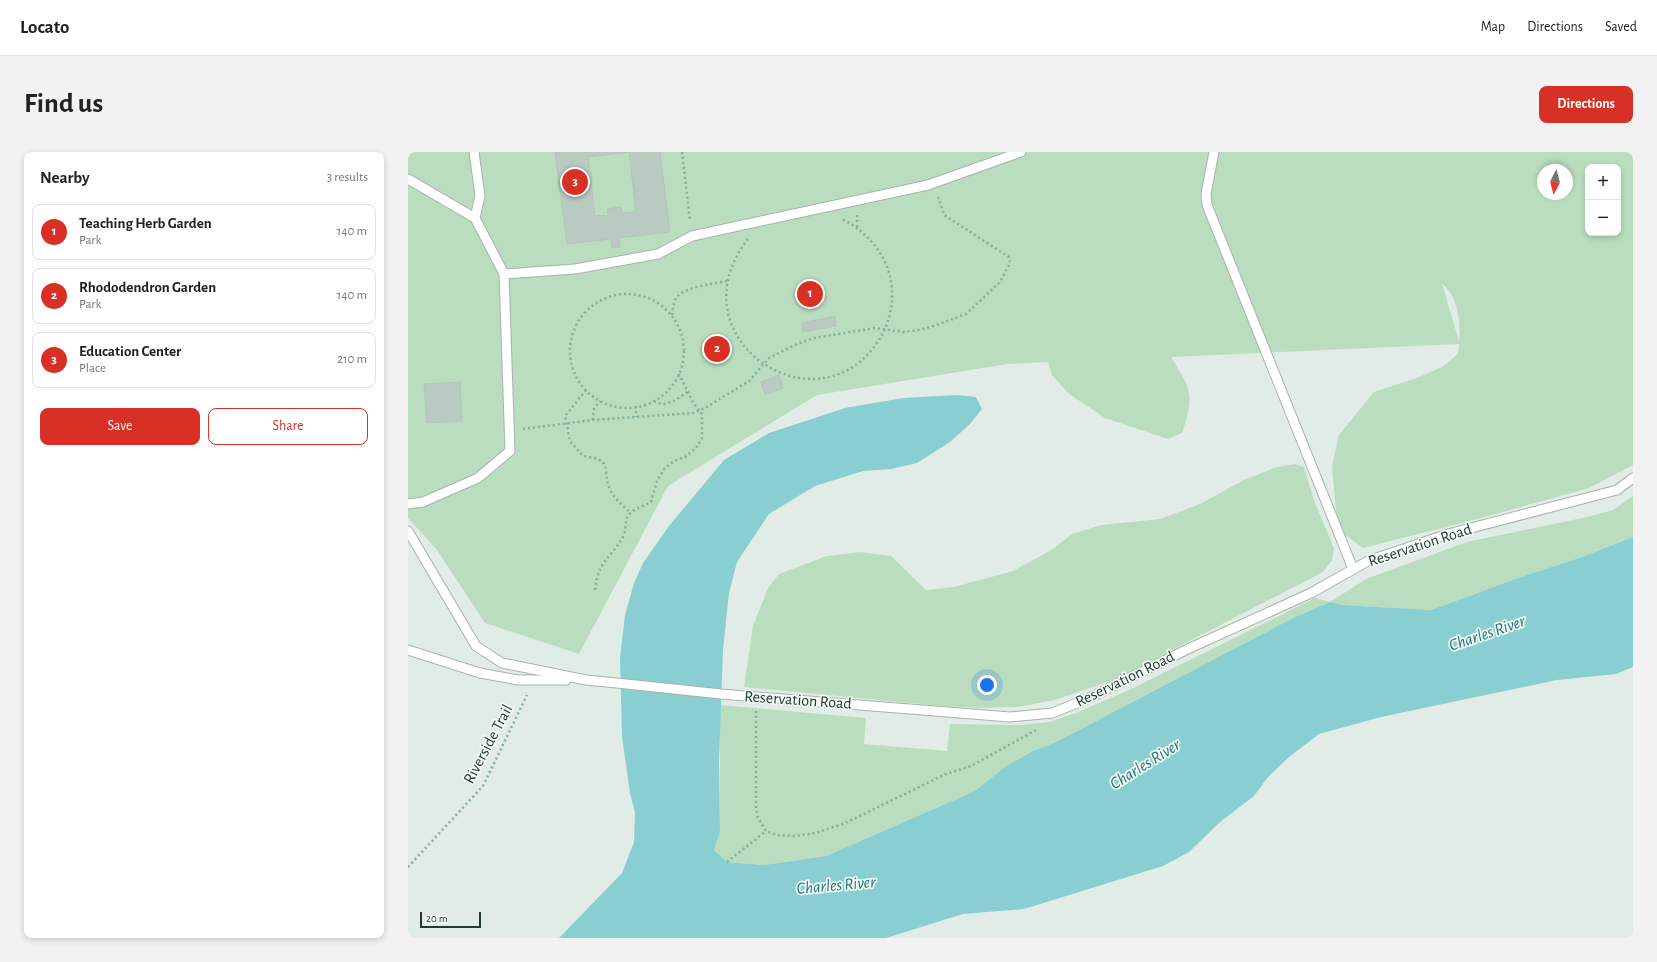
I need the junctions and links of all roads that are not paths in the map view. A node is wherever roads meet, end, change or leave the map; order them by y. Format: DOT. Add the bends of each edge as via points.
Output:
graph roads {
  1 [pos="474,152"];
  2 [pos="1021,152"];
  3 [pos="1214,152"];
  4 [pos="408,179"];
  5 [pos="475,218"];
  6 [pos="504,274"];
  7 [pos="1633,478"];
  8 [pos="408,504"];
  9 [pos="408,531"];
  10 [pos="1353,570"];
  11 [pos="408,650"];
  12 [pos="586,680"];
  1 -- 5 [label="lane" via="480,196"];
  2 -- 6 [label="lane" via="936,183 692,236 658,254 575,269"];
  3 -- 10 [label="lane" via="1206,194 1208,205"];
  4 -- 5 [label="lane"];
  5 -- 6 [label="lane"];
  6 -- 8 [label="lane" via="510,451 478,478 423,502"];
  7 -- 10 [label="lane, Reservation Road" via="1617,490 1448,534 1368,561"];
  9 -- 12 [label="lane, Reservation Road" via="476,646 502,663"];
  10 -- 12 [label="lane, Reservation Road" via="1311,593 1190,648 1087,699 1052,713 1010,718"];
  11 -- 12 [label="lane, Reservation Road" via="480,673 518,680"];
}
